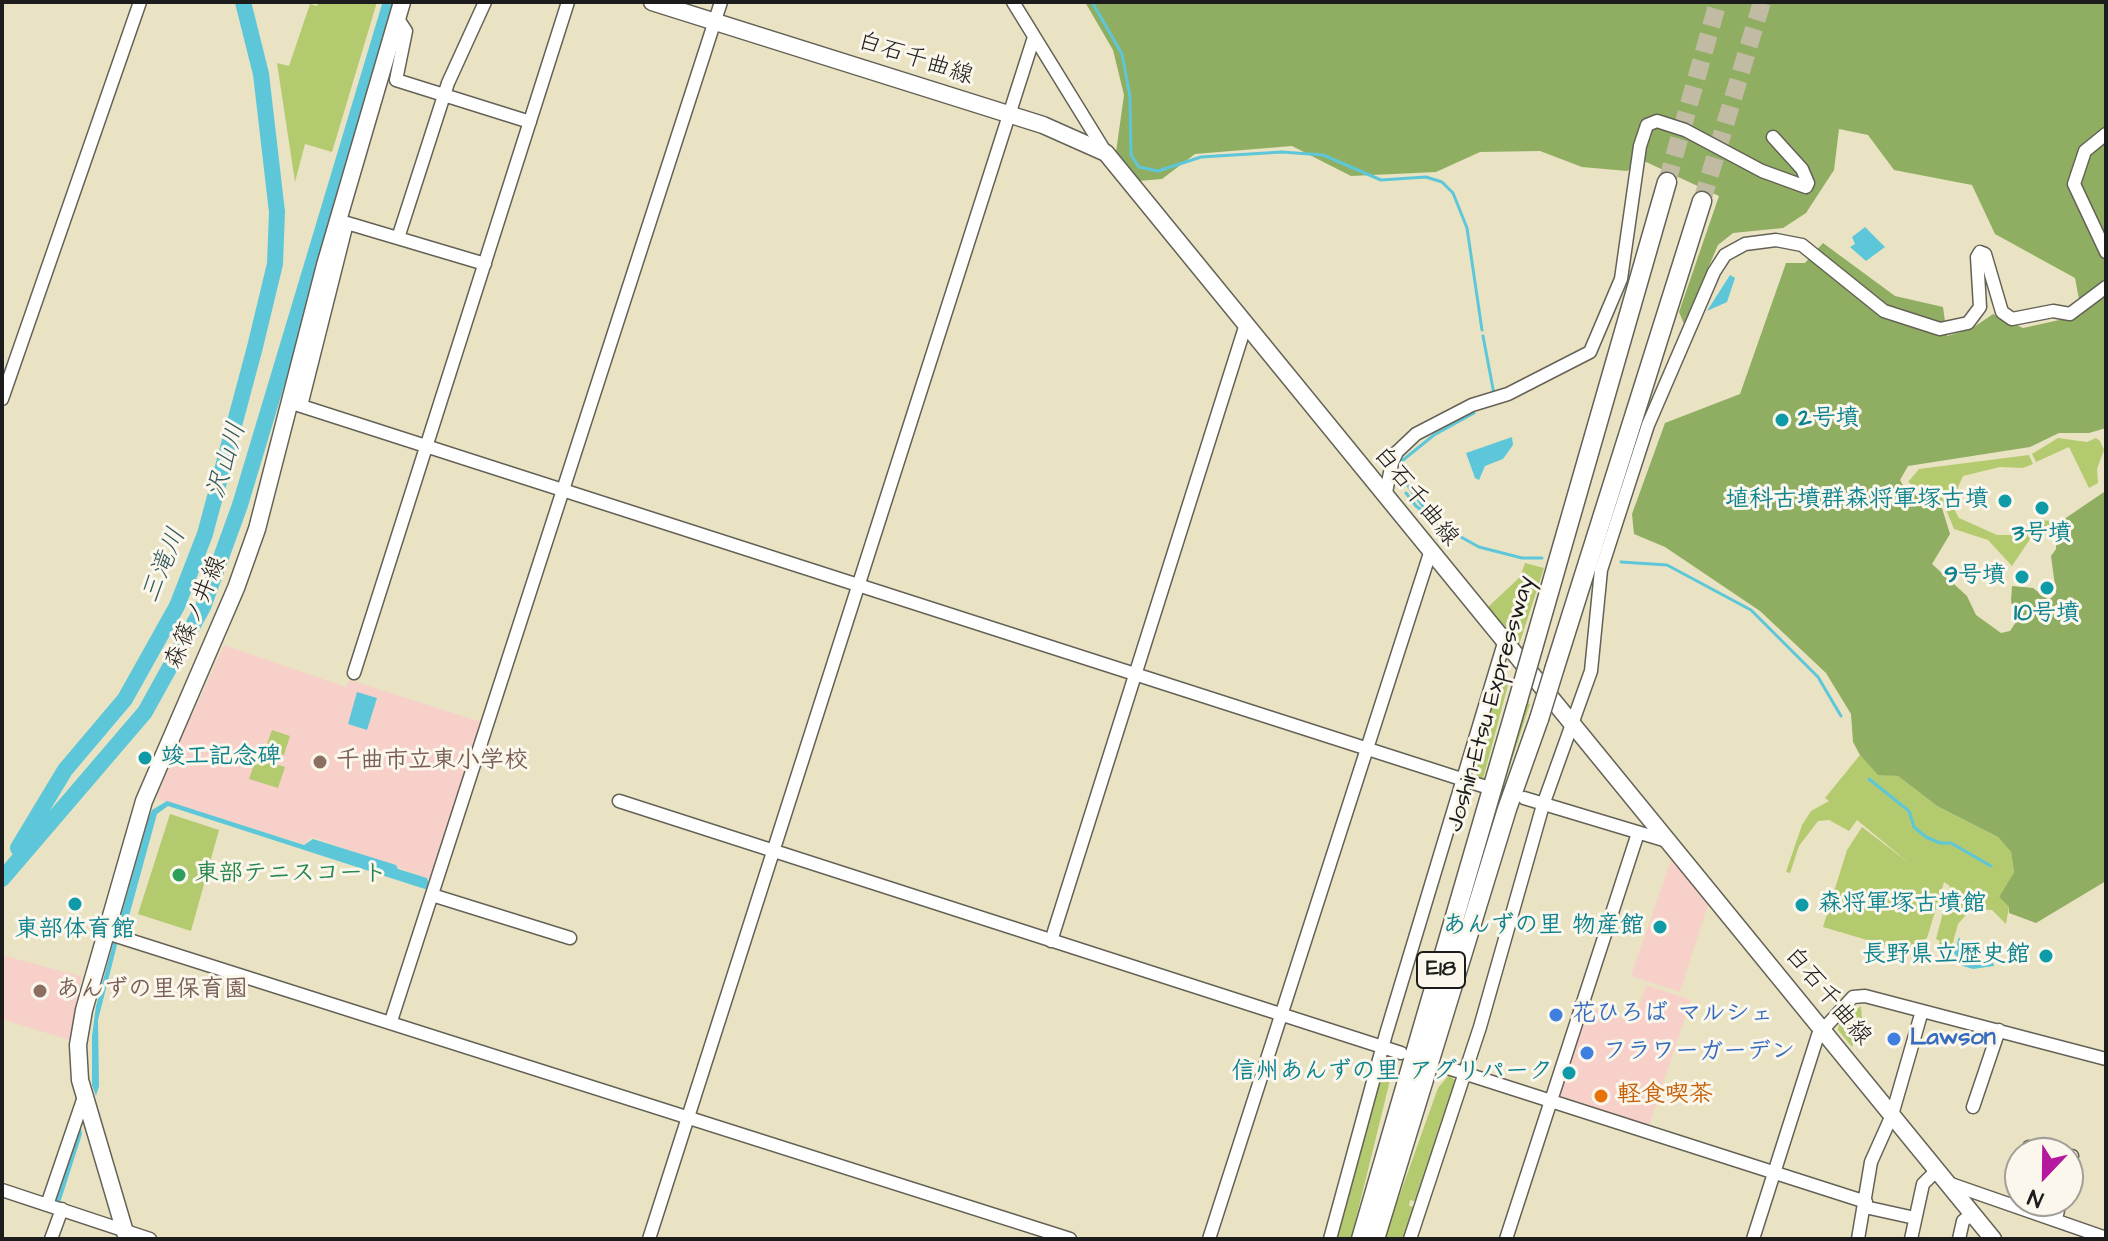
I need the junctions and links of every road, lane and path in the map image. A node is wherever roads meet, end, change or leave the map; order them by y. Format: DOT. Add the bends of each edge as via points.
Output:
graph roads {
  1 [pos="140,2"];
  2 [pos="402,2"];
  3 [pos="485,2"];
  4 [pos="568,2"];
  5 [pos="652,2"];
  6 [pos="721,2"];
  7 [pos="1013,2"];
  8 [pos="398,19"];
  9 [pos="714,21"];
  10 [pos="1034,37"];
  11 [pos="445,95"];
  12 [pos="1009,115"];
  13 [pos="530,122"];
  14 [pos="2106,134"];
  15 [pos="1773,137"];
  16 [pos="1106,153"];
  17 [pos="1667,182"];
  18 [pos="1702,201"];
  19 [pos="398,238"];
  20 [pos="2106,252"];
  21 [pos="485,264"];
  22 [pos="2106,287"];
  23 [pos="1245,327"];
  24 [pos="2,399"];
  25 [pos="297,405"];
  26 [pos="426,446"];
  27 [pos="563,490"];
  28 [pos="1385,497"];
  29 [pos="1430,553"];
  30 [pos="858,585"];
  31 [pos="1504,643"];
  32 [pos="354,673"];
  33 [pos="1135,674"];
  34 [pos="1571,724"];
  35 [pos="1366,748"];
  36 [pos="1465,779"];
  37 [pos="1483,786"];
  38 [pos="1524,798"];
  39 [pos="619,801"];
  40 [pos="1543,805"];
  41 [pos="1638,833"];
  42 [pos="1667,841"];
  43 [pos="773,850"];
  44 [pos="432,895"];
  45 [pos="107,933"];
  46 [pos="570,938"];
  47 [pos="1051,941"];
  48 [pos="1922,1011"];
  49 [pos="1282,1016"];
  50 [pos="391,1021"];
  51 [pos="1822,1027"];
  52 [pos="1999,1030"];
  53 [pos="1384,1048"];
  54 [pos="1401,1053"];
  55 [pos="2106,1059"];
  56 [pos="1448,1068"];
  57 [pos="1465,1073"];
  58 [pos="84,1097"];
  59 [pos="1552,1100"];
  60 [pos="1973,1107"];
  61 [pos="1892,1115"];
  62 [pos="688,1116"];
  63 [pos="1774,1172"];
  64 [pos="1943,1177"];
  65 [pos="2,1190"];
  66 [pos="2004,1200"];
  67 [pos="1866,1204"];
  68 [pos="54,1207"];
  69 [pos="1972,1214"];
  70 [pos="2051,1217"];
  71 [pos="1915,1218"];
  72 [pos="2056,1219"];
  73 [pos="126,1235"];
  74 [pos="2106,1238"];
  75 [pos="51,1239"];
  76 [pos="150,1239"];
  77 [pos="649,1239"];
  78 [pos="1070,1239"];
  79 [pos="1209,1239"];
  80 [pos="1330,1239"];
  81 [pos="1361,1239"];
  82 [pos="1375,1239"];
  83 [pos="1410,1239"];
  84 [pos="1506,1239"];
  85 [pos="1753,1239"];
  86 [pos="1858,1239"];
  87 [pos="1911,1239"];
  88 [pos="1959,1239"];
  89 [pos="1993,1239"];
  1 -- 24 [label="street"];
  2 -- 8 [label="main road, 森篠ノ井線"];
  3 -- 11 [label="street"];
  4 -- 13 [label="street"];
  5 -- 9 [label="main road, 白石千曲線"];
  6 -- 9 [label="street"];
  7 -- 10 [label="street"];
  8 -- 11 [label="street" via="406,31 396,80"];
  8 -- 25 [label="main road, 森篠ノ井線" via="325,265"];
  9 -- 12 [label="main road, 白石千曲線"];
  9 -- 27 [label="street"];
  10 -- 12 [label="street"];
  10 -- 16 [label="street"];
  11 -- 13 [label="street"];
  11 -- 19 [label="street"];
  12 -- 16 [label="main road, 白石千曲線"];
  12 -- 30 [label="street"];
  13 -- 21 [label="street"];
  14 -- 20 [label="street" via="2085,151 2074,184"];
  15 -- 28 [label="street" via="1802,169 1806,187 1762,171 1685,130 1657,121 1647,125 1621,279 1590,352 1416,434 1397,452"];
  16 -- 23 [label="main road, 白石千曲線"];
  17 -- 81 [label="highway, Joshin-Etsu Expressway / E18, bridge"];
  18 -- 82 [label="highway, Joshin-Etsu Expressway / E18, bridge"];
  19 -- 21 [label="street"];
  19 -- 25 [label="street" via="347,223"];
  21 -- 26 [label="street"];
  22 -- 34 [label="street" via="2070,314 2053,311 2012,319 2002,312 1985,254 1980,252 1980,307 1968,323 1940,329 1884,311 1802,245 1776,240 1745,244 1725,255 1648,425 1601,570 1591,671"];
  23 -- 28 [label="main road, 白石千曲線"];
  23 -- 33 [label="street"];
  25 -- 26 [label="street"];
  25 -- 45 [label="main road, 森篠ノ井線" via="247,559 144,801"];
  26 -- 27 [label="street"];
  26 -- 32 [label="street"];
  27 -- 30 [label="street"];
  27 -- 44 [label="street"];
  28 -- 29 [label="main road, 白石千曲線"];
  29 -- 31 [label="main road, 白石千曲線"];
  29 -- 35 [label="street"];
  30 -- 33 [label="street"];
  30 -- 43 [label="street"];
  31 -- 34 [label="main road, 白石千曲線"];
  31 -- 36 [label="street"];
  33 -- 35 [label="street"];
  33 -- 47 [label="street"];
  34 -- 40 [label="street"];
  34 -- 42 [label="main road, 白石千曲線"];
  35 -- 36 [label="street"];
  35 -- 49 [label="street"];
  36 -- 37 [label="street"];
  36 -- 53 [label="street"];
  38 -- 40 [label="street"];
  39 -- 43 [label="street"];
  40 -- 41 [label="street"];
  40 -- 57 [label="street"];
  41 -- 42 [label="street"];
  41 -- 59 [label="street"];
  42 -- 51 [label="main road, 白石千曲線"];
  43 -- 47 [label="street"];
  43 -- 62 [label="street"];
  44 -- 46 [label="street"];
  44 -- 50 [label="street"];
  45 -- 50 [label="street"];
  45 -- 58 [label="main road, 森篠ノ井線" via="80,1029"];
  47 -- 49 [label="street"];
  48 -- 51 [label="street" via="1853,997"];
  48 -- 52 [label="street"];
  48 -- 61 [label="street"];
  49 -- 53 [label="street"];
  49 -- 79 [label="street"];
  50 -- 62 [label="street"];
  51 -- 61 [label="main road, 白石千曲線"];
  51 -- 63 [label="street"];
  52 -- 55 [label="street"];
  52 -- 60 [label="street"];
  53 -- 54 [label="street"];
  53 -- 80 [label="street"];
  56 -- 57 [label="street"];
  57 -- 59 [label="street"];
  57 -- 83 [label="street"];
  58 -- 68 [label="street"];
  58 -- 73 [label="main road, 森篠ノ井線"];
  59 -- 63 [label="street"];
  59 -- 84 [label="street"];
  61 -- 64 [label="main road, 白石千曲線"];
  61 -- 67 [label="street" via="1871,1162"];
  62 -- 77 [label="street"];
  62 -- 78 [label="street"];
  63 -- 67 [label="street"];
  63 -- 85 [label="street"];
  64 -- 66 [label="street"];
  64 -- 69 [label="main road, 白石千曲線"];
  64 -- 71 [label="street" via="1923,1184"];
  65 -- 68 [label="street"];
  67 -- 71 [label="street"];
  67 -- 86 [label="street"];
  68 -- 73 [label="street"];
  68 -- 75 [label="street"];
  69 -- 88 [label="street" via="1963,1221"];
  69 -- 89 [label="main road, 白石千曲線"];
  70 -- 72 [label="street"];
  71 -- 87 [label="street"];
  72 -- 74 [label="street"];
  73 -- 76 [label="street"];
}
